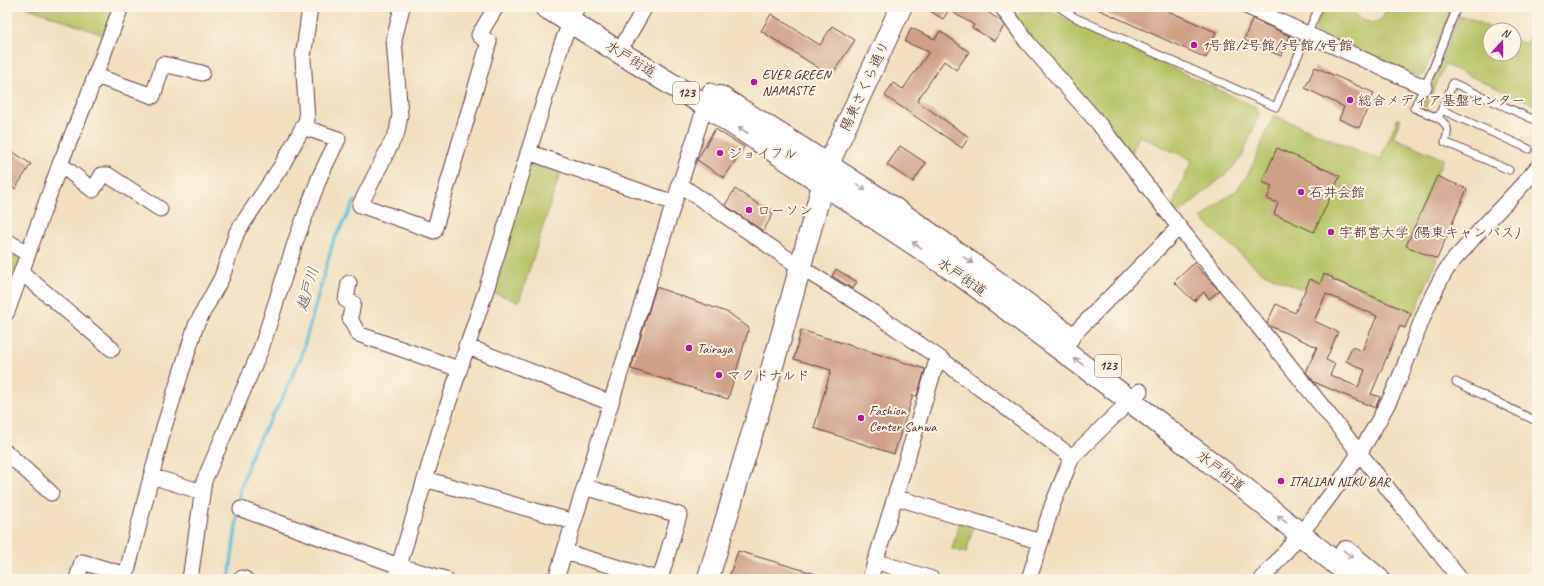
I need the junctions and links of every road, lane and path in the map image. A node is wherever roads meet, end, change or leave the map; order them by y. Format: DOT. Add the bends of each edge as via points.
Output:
graph roads {
  1 [pos="310,7"];
  2 [pos="402,7"];
  3 [pos="496,7"];
  4 [pos="546,7"];
  5 [pos="645,7"];
  6 [pos="901,7"];
  7 [pos="1002,7"];
  8 [pos="1059,7"];
  9 [pos="1248,7"];
  10 [pos="1319,7"];
  11 [pos="1457,7"];
  12 [pos="116,8"];
  13 [pos="573,13"];
  14 [pos="1307,33"];
  15 [pos="626,40"];
  16 [pos="202,73"];
  17 [pos="96,76"];
  18 [pos="1424,87"];
  19 [pos="708,98"];
  20 [pos="1442,110"];
  21 [pos="1438,118"];
  22 [pos="1537,121"];
  23 [pos="303,126"];
  24 [pos="1529,149"];
  25 [pos="528,152"];
  26 [pos="60,164"];
  27 [pos="1537,168"];
  28 [pos="1509,170"];
  29 [pos="826,174"];
  30 [pos="680,184"];
  31 [pos="674,203"];
  32 [pos="160,209"];
  33 [pos="1179,228"];
  34 [pos="7,241"];
  35 [pos="28,254"];
  36 [pos="800,267"];
  37 [pos="21,272"];
  38 [pos="349,283"];
  39 [pos="7,309"];
  40 [pos="1066,343"];
  41 [pos="466,346"];
  42 [pos="112,349"];
  43 [pos="938,357"];
  44 [pos="459,369"];
  45 [pos="1456,382"];
  46 [pos="1135,395"];
  47 [pos="611,403"];
  48 [pos="1537,420"];
  49 [pos="1359,453"];
  50 [pos="7,454"];
  51 [pos="1072,457"];
  52 [pos="151,476"];
  53 [pos="425,479"];
  54 [pos="585,487"];
  55 [pos="202,492"];
  56 [pos="51,493"];
  57 [pos="895,496"];
  58 [pos="241,509"];
  59 [pos="574,522"];
  60 [pos="1306,528"];
  61 [pos="1041,542"];
  62 [pos="565,552"];
  63 [pos="875,561"];
  64 [pos="397,572"];
  65 [pos="126,577"];
  66 [pos="77,579"];
  67 [pos="190,579"];
  68 [pos="445,579"];
  69 [pos="556,579"];
  70 [pos="659,579"];
  71 [pos="708,579"];
  72 [pos="870,579"];
  73 [pos="932,579"];
  74 [pos="1029,579"];
  75 [pos="1262,579"];
  76 [pos="1356,579"];
  77 [pos="1378,579"];
  78 [pos="1460,579"];
  1 -- 23 [label="street" via="303,58 307,120"];
  2 -- 3 [label="street" via="394,40 400,115 397,132 360,205 434,231 489,42 479,35"];
  4 -- 13 [label="highway, 水戸街道 / 123"];
  5 -- 15 [label="street"];
  6 -- 29 [label="street, 陽東さくら通り"];
  7 -- 33 [label="street" via="1027,42 1099,124"];
  8 -- 14 [label="lane" via="1074,17 1276,107"];
  9 -- 14 [label="street"];
  10 -- 14 [label="lane"];
  11 -- 18 [label="lane"];
  12 -- 17 [label="street"];
  13 -- 15 [label="highway, 水戸街道 / 123"];
  13 -- 19 [label="highway, 水戸街道 / 123"];
  13 -- 25 [label="street"];
  14 -- 18 [label="street"];
  15 -- 19 [label="highway, 水戸街道 / 123"];
  16 -- 17 [label="street" via="163,64 153,96"];
  17 -- 26 [label="street"];
  18 -- 21 [label="lane" via="1414,108"];
  19 -- 29 [label="highway, 水戸街道 / 123"];
  19 -- 30 [label="street"];
  20 -- 21 [label="lane"];
  20 -- 22 [label="lane" via="1453,83"];
  20 -- 24 [label="lane"];
  21 -- 28 [label="lane" via="1446,124 1448,130 1445,142"];
  23 -- 52 [label="street" via="282,165 237,232 222,277 196,325"];
  23 -- 55 [label="street" via="338,138 320,176 296,240 261,349 204,481"];
  25 -- 31 [label="street"];
  25 -- 41 [label="street" via="486,290"];
  26 -- 32 [label="street" via="93,190 102,175 108,174"];
  26 -- 35 [label="street"];
  27 -- 49 [label="street" via="1446,271 1426,307 1391,397"];
  29 -- 36 [label="street, 陽東さくら通り"];
  29 -- 40 [label="highway, 水戸街道 / 123" via="961,275"];
  30 -- 31 [label="street"];
  30 -- 36 [label="street"];
  31 -- 47 [label="street"];
  33 -- 40 [label="street"];
  33 -- 49 [label="street"];
  34 -- 35 [label="street"];
  35 -- 37 [label="street"];
  36 -- 43 [label="street"];
  36 -- 71 [label="street, 陽東さくら通り"];
  37 -- 39 [label="street"];
  37 -- 42 [label="street"];
  38 -- 44 [label="street" via="346,300 353,303 350,318 358,334"];
  40 -- 46 [label="highway, 水戸街道 / 123"];
  41 -- 44 [label="street"];
  41 -- 47 [label="street"];
  43 -- 51 [label="street"];
  43 -- 57 [label="street"];
  44 -- 53 [label="street"];
  45 -- 48 [label="lane"];
  46 -- 51 [label="street"];
  46 -- 60 [label="highway, 水戸街道 / 123"];
  47 -- 54 [label="street"];
  49 -- 60 [label="street"];
  49 -- 78 [label="street"];
  50 -- 56 [label="street"];
  51 -- 61 [label="street" via="1052,506"];
  52 -- 55 [label="street"];
  52 -- 65 [label="street"];
  53 -- 59 [label="street"];
  53 -- 64 [label="street"];
  54 -- 59 [label="street"];
  54 -- 70 [label="street" via="678,515"];
  55 -- 67 [label="street"];
  57 -- 61 [label="street"];
  57 -- 63 [label="street"];
  58 -- 64 [label="street"];
  59 -- 62 [label="street"];
  60 -- 75 [label="street"];
  60 -- 76 [label="highway, 水戸街道 / 123"];
  60 -- 77 [label="highway, 水戸街道 / 123, one-way"];
  61 -- 74 [label="street"];
  62 -- 69 [label="street"];
  62 -- 70 [label="street"];
  63 -- 72 [label="street"];
  63 -- 73 [label="street"];
  64 -- 68 [label="street"];
  65 -- 66 [label="street" via="82,562"];
}
